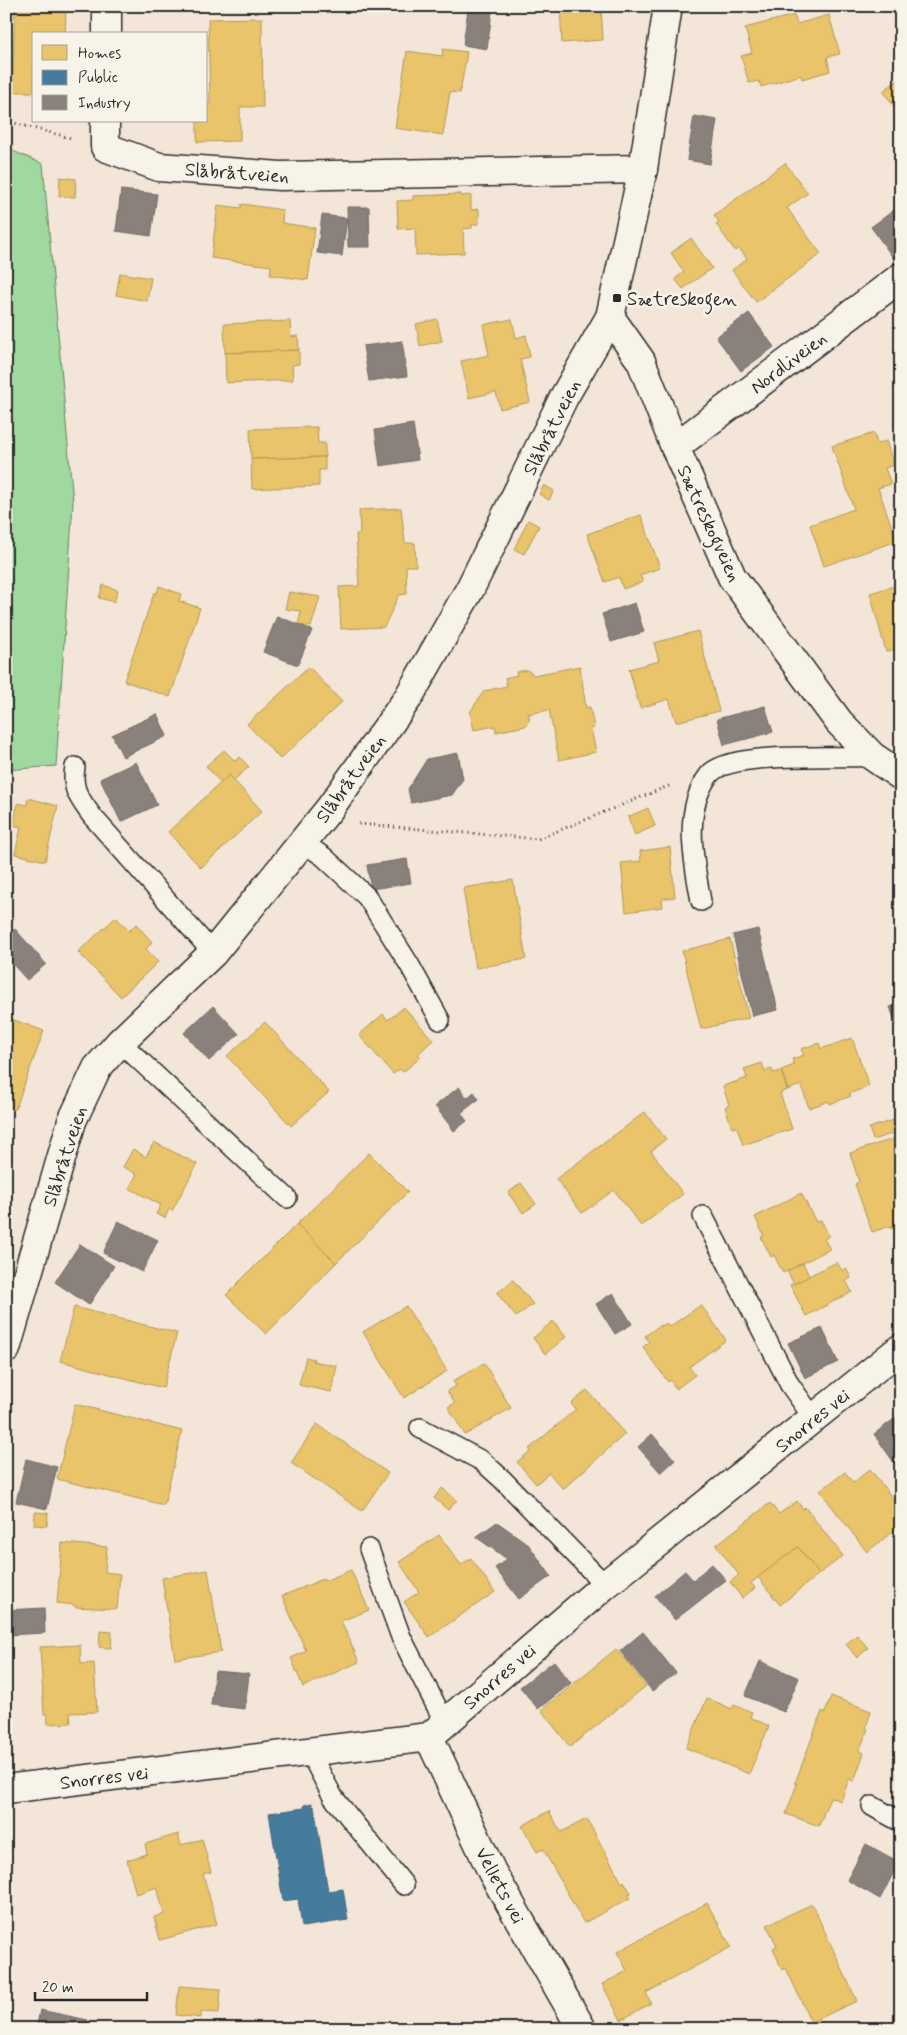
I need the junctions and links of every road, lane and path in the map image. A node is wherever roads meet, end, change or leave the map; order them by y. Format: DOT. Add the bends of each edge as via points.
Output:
graph roads {
  1 [pos="107,6"];
  2 [pos="668,6"];
  3 [pos="107,32"];
  4 [pos="6,122"];
  5 [pos="105,134"];
  6 [pos="643,169"];
  7 [pos="901,277"];
  8 [pos="610,317"];
  9 [pos="675,447"];
  10 [pos="872,756"];
  11 [pos="75,767"];
  12 [pos="709,774"];
  13 [pos="901,776"];
  14 [pos="330,808"];
  15 [pos="302,842"];
  16 [pos="701,901"];
  17 [pos="213,952"];
  18 [pos="440,1020"];
  19 [pos="120,1042"];
  20 [pos="287,1198"];
  21 [pos="703,1216"];
  22 [pos="901,1348"];
  23 [pos="6,1349"];
  24 [pos="814,1419"];
  25 [pos="420,1428"];
  26 [pos="369,1549"];
  27 [pos="605,1585"];
  28 [pos="437,1730"];
  29 [pos="309,1751"];
  30 [pos="6,1789"];
  31 [pos="872,1806"];
  32 [pos="901,1822"];
  33 [pos="404,1885"];
  34 [pos="582,2029"];
  1 -- 3 [label="street"];
  2 -- 6 [label="street, Slåbråtveien"];
  4 -- 5 [label="path"];
  5 -- 6 [label="street, Slåbråtveien" via="159,167 280,176"];
  6 -- 8 [label="street, Slåbråtveien"];
  7 -- 9 [label="street, Nordliveien"];
  8 -- 9 [label="street, Sætreskogveien" via="641,361"];
  8 -- 14 [label="street, Slåbråtveien" via="564,398 470,589 437,648 408,698"];
  9 -- 10 [label="street, Sætreskogveien" via="732,577 839,722"];
  10 -- 12 [label="lane" via="756,758 736,761"];
  10 -- 13 [label="street, Sætreskogveien"];
  11 -- 17 [label="lane" via="74,785 80,800"];
  12 -- 14 [label="path" via="658,790 538,839 354,823"];
  12 -- 16 [label="lane" via="698,794 693,820 694,860"];
  14 -- 15 [label="street, Slåbråtveien"];
  15 -- 17 [label="street, Slåbråtveien"];
  15 -- 18 [label="lane" via="324,857 367,897"];
  17 -- 19 [label="street, Slåbråtveien"];
  19 -- 20 [label="lane"];
  19 -- 23 [label="street, Slåbråtveien" via="97,1068 72,1121"];
  21 -- 24 [label="lane" via="790,1385"];
  22 -- 24 [label="street, Snorres vei"];
  24 -- 27 [label="street, Snorres vei"];
  25 -- 27 [label="lane" via="482,1461"];
  26 -- 28 [label="lane"];
  27 -- 28 [label="street, Snorres vei"];
  28 -- 29 [label="street, Snorres vei"];
  28 -- 34 [label="street, Vellets vei" via="492,1872"];
  29 -- 30 [label="street, Snorres vei"];
  29 -- 33 [label="lane" via="333,1797"];
  31 -- 32 [label="lane"];
}
